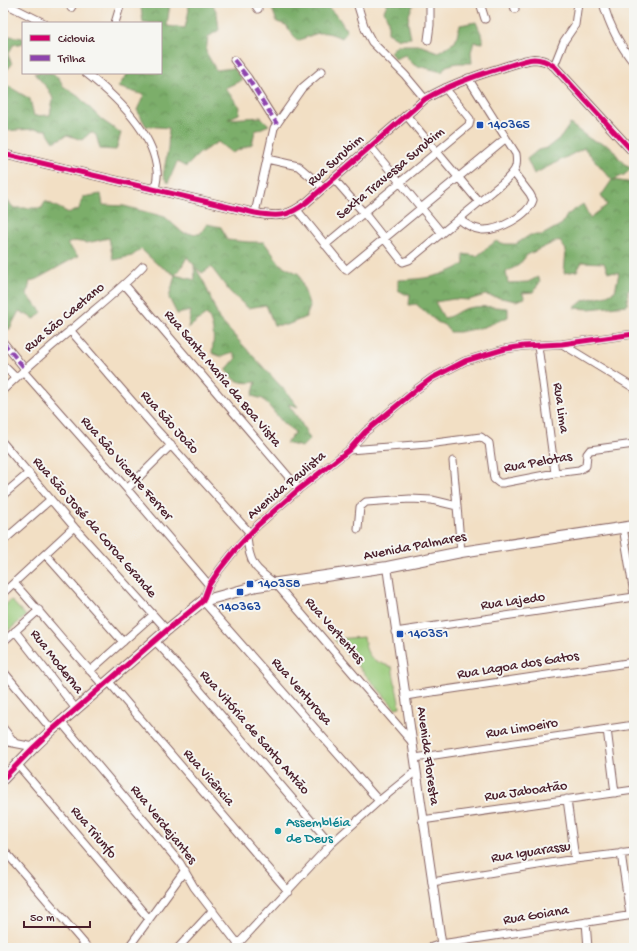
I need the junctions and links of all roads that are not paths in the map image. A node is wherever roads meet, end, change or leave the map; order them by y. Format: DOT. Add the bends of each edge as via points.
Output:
graph roads {
  1 [pos="121,3"];
  2 [pos="357,3"];
  3 [pos="430,3"];
  4 [pos="480,3"];
  5 [pos="578,3"];
  6 [pos="603,3"];
  7 [pos="8,4"];
  8 [pos="484,19"];
  9 [pos="42,22"];
  10 [pos="115,22"];
  11 [pos="428,40"];
  12 [pos="234,60"];
  13 [pos="634,63"];
  14 [pos="554,66"];
  15 [pos="322,71"];
  16 [pos="87,74"];
  17 [pos="468,78"];
  18 [pos="445,88"];
  19 [pos="425,99"];
  20 [pos="406,115"];
  21 [pos="277,124"];
  22 [pos="506,138"];
  23 [pos="370,146"];
  24 [pos="438,152"];
  25 [pos="634,153"];
  26 [pos="3,154"];
  27 [pos="267,159"];
  28 [pos="514,173"];
  29 [pos="458,177"];
  30 [pos="334,180"];
  31 [pos="400,183"];
  32 [pos="324,188"];
  33 [pos="155,189"];
  34 [pos="479,202"];
  35 [pos="420,208"];
  36 [pos="297,210"];
  37 [pos="255,212"];
  38 [pos="364,213"];
  39 [pos="459,219"];
  40 [pos="441,232"];
  41 [pos="384,239"];
  42 [pos="325,245"];
  43 [pos="143,266"];
  44 [pos="125,285"];
  45 [pos="70,330"];
  46 [pos="634,334"];
  47 [pos="3,342"];
  48 [pos="562,344"];
  49 [pos="538,346"];
  50 [pos="3,365"];
  51 [pos="24,370"];
  52 [pos="16,378"];
  53 [pos="634,388"];
  54 [pos="3,390"];
  55 [pos="4,444"];
  56 [pos="634,444"];
  57 [pos="171,445"];
  58 [pos="349,450"];
  59 [pos="453,461"];
  60 [pos="556,472"];
  61 [pos="29,473"];
  62 [pos="127,489"];
  63 [pos="299,490"];
  64 [pos="3,495"];
  65 [pos="50,500"];
  66 [pos="457,506"];
  67 [pos="634,526"];
  68 [pos="74,527"];
  69 [pos="623,528"];
  70 [pos="358,529"];
  71 [pos="248,535"];
  72 [pos="3,541"];
  73 [pos="461,552"];
  74 [pos="46,555"];
  75 [pos="387,568"];
  76 [pos="14,583"];
  77 [pos="276,584"];
  78 [pos="209,585"];
  79 [pos="3,593"];
  80 [pos="634,594"];
  81 [pos="634,597"];
  82 [pos="203,601"];
  83 [pos="39,610"];
  84 [pos="153,615"];
  85 [pos="167,630"];
  86 [pos="15,631"];
  87 [pos="395,632"];
  88 [pos="155,641"];
  89 [pos="3,642"];
  90 [pos="123,642"];
  91 [pos="634,662"];
  92 [pos="3,672"];
  93 [pos="90,672"];
  94 [pos="106,684"];
  95 [pos="406,696"];
  96 [pos="76,709"];
  97 [pos="61,722"];
  98 [pos="634,725"];
  99 [pos="3,728"];
  100 [pos="607,729"];
  101 [pos="52,730"];
  102 [pos="3,741"];
  103 [pos="411,741"];
  104 [pos="14,742"];
  105 [pos="34,747"];
  106 [pos="415,758"];
  107 [pos="18,765"];
  108 [pos="416,771"];
  109 [pos="3,779"];
  110 [pos="634,790"];
  111 [pos="615,793"];
  112 [pos="567,799"];
  113 [pos="379,801"];
  114 [pos="422,820"];
  115 [pos="331,844"];
  116 [pos="3,849"];
  117 [pos="634,852"];
  118 [pos="621,853"];
  119 [pos="575,859"];
  120 [pos="185,870"];
  121 [pos="432,882"];
  122 [pos="288,890"];
  123 [pos="213,910"];
  124 [pos="632,915"];
  125 [pos="149,919"];
  126 [pos="586,922"];
  127 [pos="3,944"];
  128 [pos="237,946"];
  129 [pos="441,946"];
  130 [pos="6,948"];
  131 [pos="88,948"];
  132 [pos="128,948"];
  133 [pos="178,948"];
  134 [pos="429,948"];
  135 [pos="588,948"];
  1 -- 10 [label="street"];
  2 -- 19 [label="street" via="364,29 372,42"];
  3 -- 11 [label="street"];
  4 -- 8 [label="street"];
  5 -- 14 [label="street" via="575,25 564,41"];
  6 -- 13 [label="street" via="622,47"];
  7 -- 9 [label="street"];
  12 -- 21 [label="street"];
  14 -- 17 [label="street, Rua Surubim" via="549,62 534,59"];
  14 -- 25 [label="street, Rua Surubim"];
  15 -- 21 [label="street" via="302,88"];
  16 -- 33 [label="street" via="114,97 148,140 157,169"];
  17 -- 18 [label="street, Rua Surubim"];
  17 -- 22 [label="street"];
  18 -- 19 [label="street, Rua Surubim"];
  18 -- 24 [label="street, Sexta Travessa Surubim" via="470,120 469,125"];
  19 -- 20 [label="street, Rua Surubim"];
  20 -- 23 [label="street, Rua Surubim"];
  20 -- 24 [label="street"];
  21 -- 27 [label="street"];
  22 -- 28 [label="street" via="516,154"];
  22 -- 29 [label="street"];
  23 -- 30 [label="street, Rua Surubim"];
  23 -- 31 [label="street"];
  24 -- 29 [label="street"];
  24 -- 31 [label="street, Sexta Travessa Surubim"];
  26 -- 33 [label="street, Rua Surubim"];
  27 -- 32 [label="street" via="298,166"];
  27 -- 37 [label="street"];
  28 -- 34 [label="street"];
  28 -- 39 [label="street" via="533,200 524,212 503,226 481,230"];
  29 -- 34 [label="street"];
  29 -- 35 [label="street"];
  30 -- 32 [label="street, Rua Surubim"];
  30 -- 38 [label="street"];
  31 -- 35 [label="street"];
  31 -- 38 [label="street, Sexta Travessa Surubim"];
  32 -- 36 [label="street, Rua Surubim"];
  33 -- 37 [label="street, Rua Surubim"];
  34 -- 39 [label="street"];
  35 -- 40 [label="street"];
  35 -- 41 [label="street"];
  36 -- 37 [label="street, Rua Surubim" via="280,216"];
  36 -- 42 [label="street"];
  38 -- 41 [label="street"];
  38 -- 42 [label="street, Sexta Travessa Surubim"];
  39 -- 40 [label="street"];
  40 -- 41 [label="street" via="409,260 403,262"];
  41 -- 42 [label="street" via="346,270"];
  43 -- 44 [label="street, Rua São Caetano"];
  44 -- 45 [label="street, Rua São Caetano"];
  44 -- 63 [label="street, Rua Santa Maria da Boa Vista"];
  45 -- 51 [label="street, Rua São Caetano"];
  45 -- 57 [label="street, Rua São João"];
  46 -- 48 [label="street, Avenida Paulista"];
  47 -- 51 [label="street, Rua Sâo Vicente Ferrer"];
  48 -- 49 [label="street, Avenida Paulista"];
  48 -- 53 [label="street"];
  49 -- 58 [label="street, Avenida Paulista" via="524,346 485,354 432,378 365,432"];
  49 -- 60 [label="street, Rua Lima"];
  50 -- 52 [label="street"];
  51 -- 52 [label="street, Rua São Caetano"];
  51 -- 62 [label="street, Rua Sâo Vicente Ferrer"];
  52 -- 54 [label="street, Rua São Caetano"];
  55 -- 61 [label="street, Rua São José da Coroa Grande"];
  56 -- 60 [label="street, Rua Pelotas" via="590,450 586,466 583,468"];
  57 -- 62 [label="street"];
  57 -- 71 [label="street, Rua São João"];
  58 -- 60 [label="street, Rua Pelotas" via="481,437 489,443 494,479 499,483"];
  58 -- 63 [label="street, Avenida Paulista"];
  59 -- 66 [label="street"];
  61 -- 64 [label="street"];
  61 -- 65 [label="street, Rua São José da Coroa Grande"];
  62 -- 78 [label="street, Rua Sâo Vicente Ferrer"];
  63 -- 71 [label="street, Avenida Paulista"];
  65 -- 68 [label="street, Rua São José da Coroa Grande"];
  65 -- 72 [label="street"];
  66 -- 70 [label="street" via="418,499 366,502 360,507"];
  66 -- 73 [label="street"];
  67 -- 69 [label="main road, Avenida Palmares"];
  68 -- 74 [label="street"];
  68 -- 84 [label="street, Rua São José da Coroa Grande"];
  69 -- 73 [label="main road, Avenida Palmares"];
  69 -- 80 [label="street"];
  71 -- 77 [label="street, Rua Vertentes" via="250,555 256,569"];
  71 -- 78 [label="street, Avenida Paulista"];
  73 -- 75 [label="main road, Avenida Palmares"];
  74 -- 76 [label="street"];
  74 -- 90 [label="street"];
  75 -- 77 [label="main road, Avenida Palmares"];
  75 -- 87 [label="street, Avenida Floresta"];
  76 -- 79 [label="street"];
  76 -- 83 [label="street, Rua Vicência"];
  77 -- 82 [label="main road, Avenida Palmares" via="257,586"];
  77 -- 103 [label="street, Rua Vertentes"];
  78 -- 82 [label="street, Avenida Paulista"];
  81 -- 87 [label="street, Rua Lajedo"];
  82 -- 85 [label="main road"];
  82 -- 113 [label="street, Rua Venturosa"];
  83 -- 86 [label="street"];
  83 -- 93 [label="street, Rua Vicência"];
  84 -- 85 [label="street, Rua São José da Coroa Grande"];
  84 -- 90 [label="street"];
  85 -- 88 [label="main road"];
  86 -- 89 [label="street"];
  86 -- 96 [label="street, Rua Moderna"];
  87 -- 95 [label="street, Avenida Floresta"];
  88 -- 94 [label="main road"];
  88 -- 115 [label="street, Rua Vitória de Santo Antão"];
  90 -- 93 [label="street"];
  91 -- 95 [label="street, Rua Lagoa dos Gatos"];
  92 -- 101 [label="street"];
  93 -- 94 [label="street, Rua Vicência"];
  94 -- 96 [label="main road"];
  94 -- 122 [label="street, Rua Vicência"];
  95 -- 103 [label="street, Avenida Floresta"];
  96 -- 97 [label="main road"];
  97 -- 101 [label="main road"];
  97 -- 120 [label="street, Rua Verdejantes"];
  98 -- 100 [label="street, Rua Limoeiro"];
  99 -- 104 [label="street"];
  100 -- 106 [label="street, Rua Limoeiro"];
  100 -- 111 [label="street"];
  101 -- 105 [label="main road"];
  102 -- 104 [label="street"];
  103 -- 106 [label="street, Avenida Floresta"];
  104 -- 105 [label="street"];
  105 -- 107 [label="main road"];
  106 -- 108 [label="street, Avenida Floresta"];
  107 -- 109 [label="main road"];
  107 -- 125 [label="street, Rua Triunfo"];
  108 -- 113 [label="street"];
  108 -- 114 [label="street, Avenida Floresta"];
  110 -- 111 [label="street, Rua Jaboatão"];
  111 -- 112 [label="street, Rua Jaboatão"];
  112 -- 114 [label="street, Rua Jaboatão"];
  112 -- 119 [label="street"];
  113 -- 115 [label="street"];
  114 -- 121 [label="street, Avenida Floresta"];
  115 -- 122 [label="street"];
  116 -- 131 [label="street"];
  117 -- 118 [label="street, Rua Iguarassu"];
  118 -- 119 [label="street, Rua Iguarassu"];
  118 -- 124 [label="street"];
  119 -- 121 [label="street, Rua Iguarassu"];
  120 -- 123 [label="street, Rua Verdejantes" via="194,887"];
  120 -- 125 [label="street"];
  121 -- 129 [label="street, Avenida Floresta"];
  122 -- 128 [label="street"];
  123 -- 128 [label="street, Rua Verdejantes"];
  123 -- 133 [label="street"];
  124 -- 126 [label="street, Rua Goiana"];
  125 -- 132 [label="street"];
  126 -- 129 [label="street, Rua Goiana"];
  126 -- 135 [label="street"];
  127 -- 130 [label="street"];
  129 -- 134 [label="street, Rua Goiana"];
}
